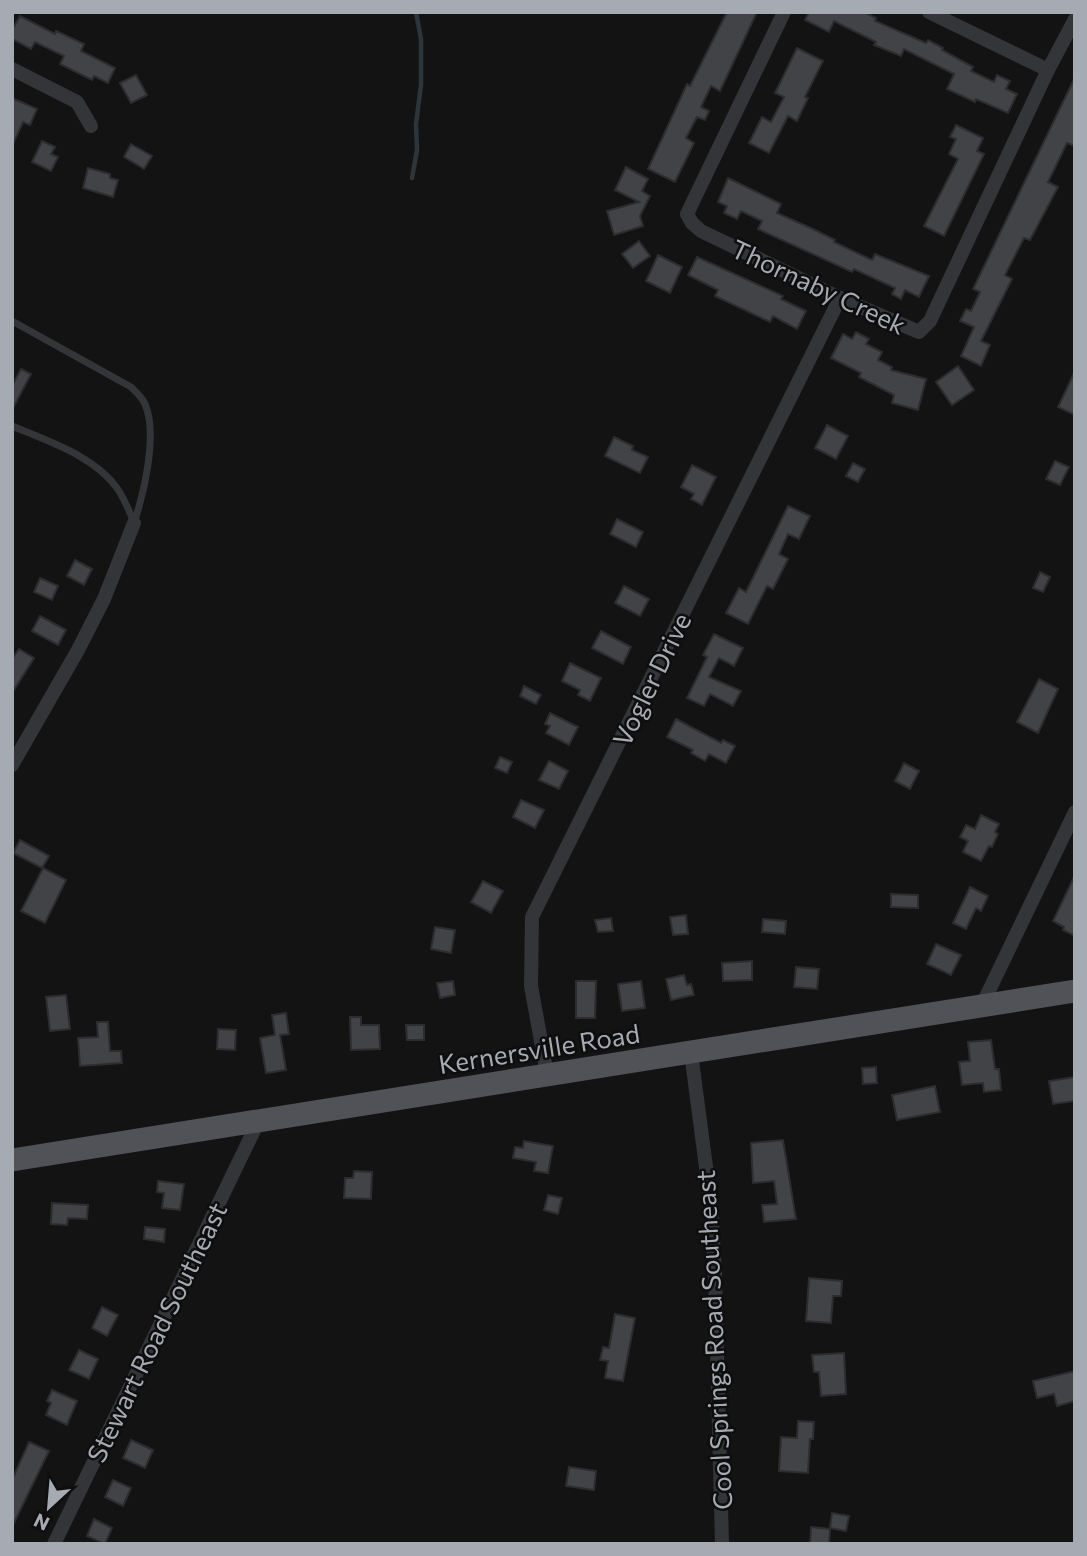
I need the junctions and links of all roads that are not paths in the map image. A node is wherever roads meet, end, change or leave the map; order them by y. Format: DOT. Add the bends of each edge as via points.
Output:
graph roads {
  1 [pos="784,12"];
  2 [pos="929,12"];
  3 [pos="1074,20"];
  4 [pos="12,69"];
  5 [pos="1048,70"];
  6 [pos="92,126"];
  7 [pos="840,298"];
  8 [pos="12,321"];
  9 [pos="12,426"];
  10 [pos="134,523"];
  11 [pos="12,765"];
  12 [pos="1075,812"];
  13 [pos="1075,991"];
  14 [pos="982,1005"];
  15 [pos="691,1053"];
  16 [pos="547,1074"];
  17 [pos="259,1120"];
  18 [pos="12,1160"];
  19 [pos="54,1544"];
  20 [pos="722,1544"];
  1 -- 7 [label="street, Thornaby Creek" via="687,214 701,231"];
  2 -- 5 [label="street"];
  3 -- 5 [label="street, Thornaby Creek"];
  4 -- 6 [label="street" via="77,102"];
  5 -- 7 [label="street, Thornaby Creek" via="930,321 919,332"];
  7 -- 16 [label="street, Vogler Drive" via="533,917 531,986"];
  8 -- 10 [label="lane" via="131,387 146,406 146,478"];
  9 -- 10 [label="lane" via="73,453 104,475 116,487"];
  10 -- 11 [label="street" via="79,650"];
  12 -- 14 [label="street"];
  13 -- 14 [label="main road, Kernersville Road"];
  14 -- 15 [label="main road, Kernersville Road"];
  15 -- 16 [label="main road, Kernersville Road"];
  15 -- 20 [label="street, Cool Springs Road Southeast" via="711,1205"];
  16 -- 17 [label="main road, Kernersville Road"];
  17 -- 18 [label="main road, Kernersville Road"];
  17 -- 19 [label="street, Stewart Road Southeast"];
}
